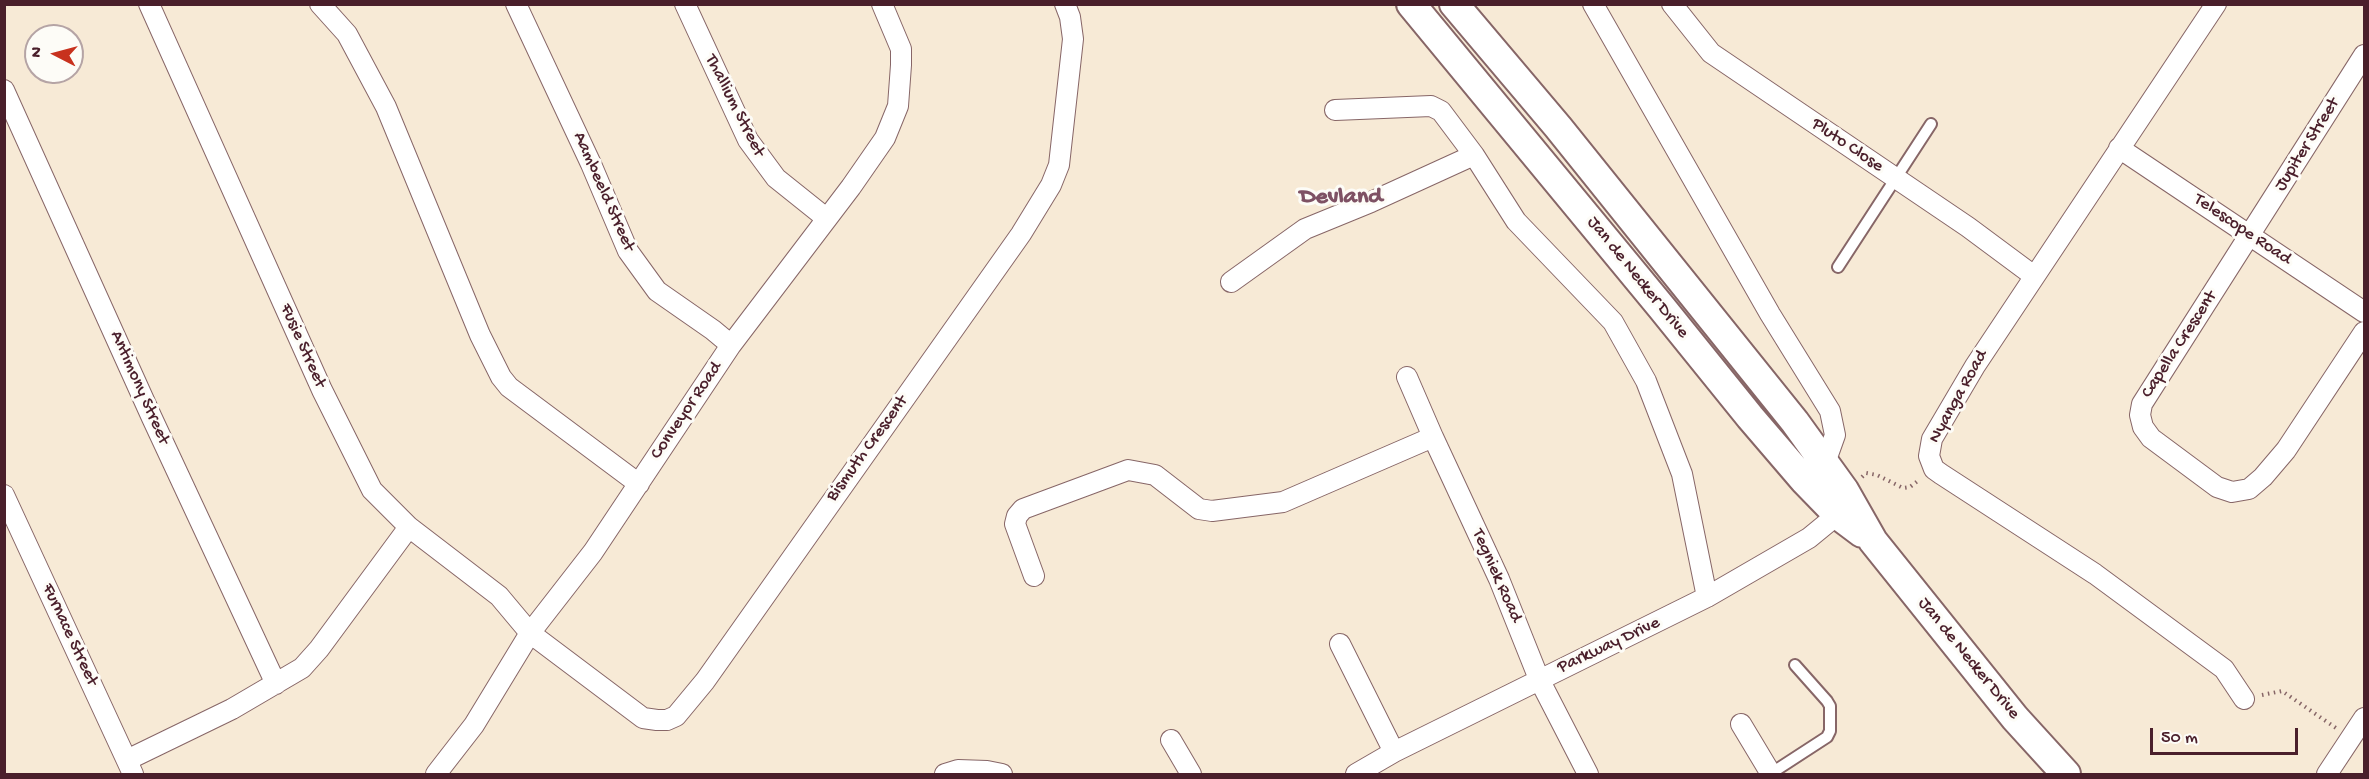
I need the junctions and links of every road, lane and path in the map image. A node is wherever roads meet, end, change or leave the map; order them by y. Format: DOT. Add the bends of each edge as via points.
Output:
graph roads {
  1 [pos="149,4"];
  2 [pos="320,4"];
  3 [pos="516,4"];
  4 [pos="685,4"];
  5 [pos="882,4"];
  6 [pos="1065,4"];
  7 [pos="1411,4"];
  8 [pos="1454,4"];
  9 [pos="1593,4"];
  10 [pos="1672,4"];
  11 [pos="2216,4"];
  12 [pos="2364,55"];
  13 [pos="4,90"];
  14 [pos="1335,110"];
  15 [pos="1931,124"];
  16 [pos="2119,148"];
  17 [pos="1474,155"];
  18 [pos="1895,179"];
  19 [pos="826,218"];
  20 [pos="2251,235"];
  21 [pos="1838,267"];
  22 [pos="2034,276"];
  23 [pos="1231,282"];
  24 [pos="2364,312"];
  25 [pos="2364,332"];
  26 [pos="731,345"];
  27 [pos="1407,377"];
  28 [pos="1432,437"];
  29 [pos="1825,463"];
  30 [pos="1934,469"];
  31 [pos="639,484"];
  32 [pos="4,495"];
  33 [pos="1844,503"];
  34 [pos="408,527"];
  35 [pos="1034,576"];
  36 [pos="1707,597"];
  37 [pos="530,633"];
  38 [pos="1340,644"];
  39 [pos="1795,665"];
  40 [pos="1539,679"];
  41 [pos="276,684"];
  42 [pos="2244,699"];
  43 [pos="2364,718"];
  44 [pos="1741,724"];
  45 [pos="2351,738"];
  46 [pos="1171,740"];
  47 [pos="1394,752"];
  48 [pos="130,767"];
  49 [pos="436,774"];
  50 [pos="945,774"];
  51 [pos="1002,774"];
  52 [pos="1191,774"];
  53 [pos="1356,774"];
  54 [pos="1588,774"];
  55 [pos="1771,774"];
  56 [pos="2066,774"];
  57 [pos="2327,774"];
  1 -- 34 [label="street, Fusie Street" via="322,390 372,490"];
  2 -- 31 [label="street" via="347,34 386,107 501,377 509,387"];
  3 -- 26 [label="street, Aambeeld Street" via="628,251 657,291"];
  4 -- 19 [label="street, Thallium Street" via="748,140 776,178"];
  5 -- 19 [label="street, Conveyor Road" via="901,48 897,106 885,138"];
  6 -- 37 [label="street, Bismuth Crescent" via="1074,39 1059,165 1051,185 1021,234 685,707 667,720 643,718"];
  7 -- 33 [label="main road, Jan de Necker Drive" via="1804,480"];
  8 -- 29 [label="main road, Jan de Necker Drive" via="1558,127"];
  9 -- 29 [label="street" via="1770,314 1830,411 1835,435"];
  10 -- 18 [label="street, Pluto Close" via="1711,53"];
  11 -- 16 [label="street, Nyanga Road"];
  12 -- 20 [label="street, Jupiter Street"];
  13 -- 41 [label="street, Antimony Street"];
  14 -- 17 [label="street" via="1431,106 1441,111"];
  15 -- 18 [label="lane"];
  16 -- 20 [label="street, Telescope Road"];
  16 -- 22 [label="street, Nyanga Road"];
  17 -- 23 [label="street" via="1305,229"];
  17 -- 36 [label="street" via="1516,221 1613,322 1646,381 1682,474"];
  18 -- 21 [label="lane"];
  18 -- 22 [label="street, Pluto Close"];
  19 -- 26 [label="street, Conveyor Road"];
  20 -- 24 [label="street, Telescope Road"];
  20 -- 25 [label="street, Capella Crescent" via="2142,404 2140,420 2151,438 2217,487 2232,492 2248,489 2286,450"];
  22 -- 30 [label="street, Nyanga Road" via="1932,439 1929,456"];
  26 -- 31 [label="street, Conveyor Road"];
  27 -- 28 [label="street, Tegniek Road"];
  28 -- 35 [label="street" via="1283,502 1212,511 1199,509 1155,475 1128,470 1023,509 1016,524"];
  28 -- 40 [label="street, Tegniek Road" via="1499,579"];
  29 -- 33 [label="main road, Jan de Necker Drive"];
  30 -- 33 [label="path" via="1903,488 1866,473"];
  30 -- 42 [label="street, Nyanga Road" via="2095,574 2224,669"];
  31 -- 37 [label="street, Conveyor Road" via="593,552"];
  32 -- 48 [label="street, Furnace Street"];
  33 -- 36 [label="street, Parkway Drive" via="1809,538"];
  33 -- 56 [label="main road, Jan de Necker Drive" via="2015,718"];
  34 -- 37 [label="street, Fusie Street" via="499,596"];
  34 -- 41 [label="street" via="319,649 302,668"];
  36 -- 40 [label="street, Parkway Drive"];
  37 -- 49 [label="street, Conveyor Road" via="474,725"];
  38 -- 47 [label="street"];
  39 -- 55 [label="lane" via="1830,706 1830,730 1827,737"];
  40 -- 47 [label="street, Parkway Drive"];
  40 -- 54 [label="street, Tegniek Road"];
  41 -- 48 [label="street"];
  42 -- 45 [label="path" via="2282,691"];
  43 -- 45 [label="street"];
  44 -- 55 [label="street"];
  45 -- 57 [label="street"];
  46 -- 52 [label="street"];
  47 -- 53 [label="street, Parkway Drive"];
  50 -- 51 [label="street" via="958,770"];
}
